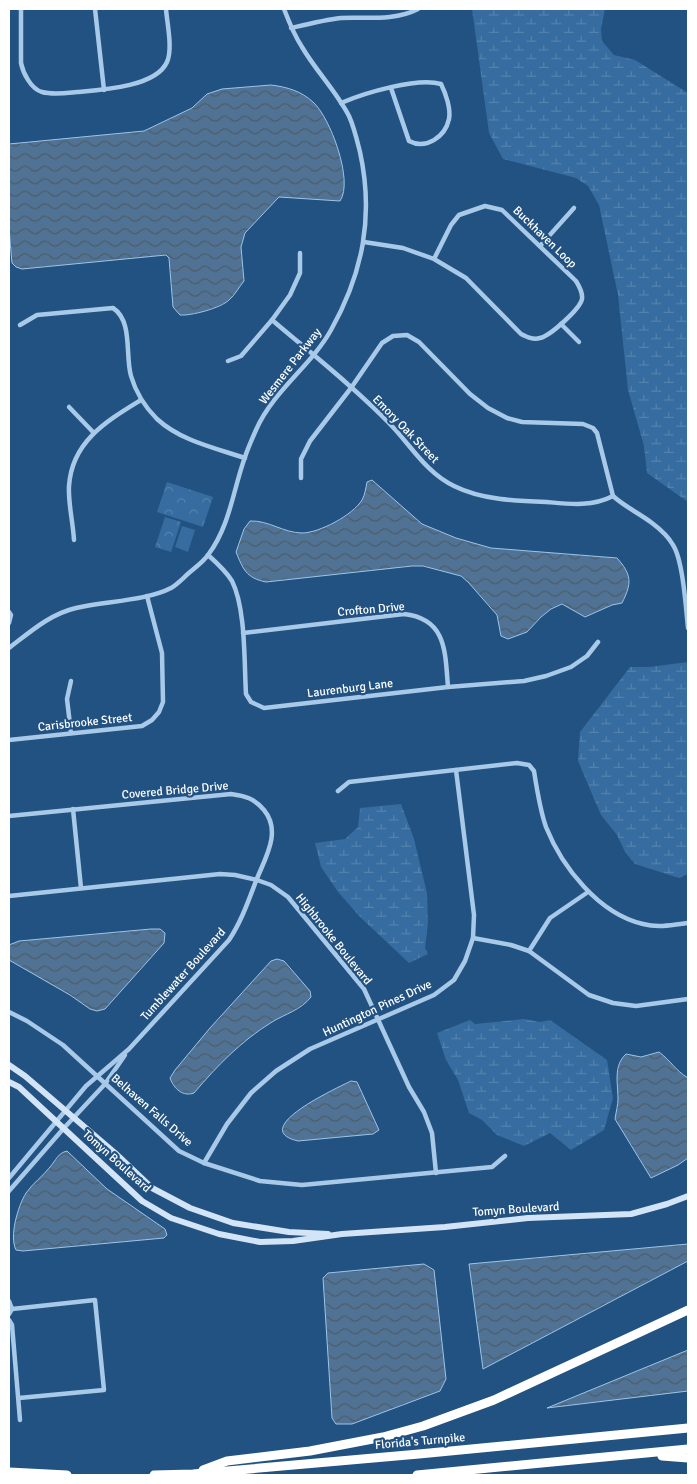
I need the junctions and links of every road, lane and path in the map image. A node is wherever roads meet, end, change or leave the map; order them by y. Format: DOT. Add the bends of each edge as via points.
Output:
graph roads {
  1 [pos="21,9"];
  2 [pos="95,9"];
  3 [pos="166,9"];
  4 [pos="284,9"];
  5 [pos="418,9"];
  6 [pos="291,28"];
  7 [pos="391,88"];
  8 [pos="104,90"];
  9 [pos="341,103"];
  10 [pos="574,208"];
  11 [pos="364,242"];
  12 [pos="540,246"];
  13 [pos="300,253"];
  14 [pos="434,259"];
  15 [pos="272,320"];
  16 [pos="561,324"];
  17 [pos="20,325"];
  18 [pos="579,342"];
  19 [pos="314,355"];
  20 [pos="228,361"];
  21 [pos="351,388"];
  22 [pos="141,400"];
  23 [pos="68,407"];
  24 [pos="93,432"];
  25 [pos="245,458"];
  26 [pos="302,478"];
  27 [pos="614,496"];
  28 [pos="74,540"];
  29 [pos="208,555"];
  30 [pos="147,596"];
  31 [pos="9,612"];
  32 [pos="9,623"];
  33 [pos="688,628"];
  34 [pos="243,633"];
  35 [pos="598,642"];
  36 [pos="9,648"];
  37 [pos="71,681"];
  38 [pos="448,687"];
  39 [pos="71,733"];
  40 [pos="9,740"];
  41 [pos="456,770"];
  42 [pos="338,791"];
  43 [pos="73,809"];
  44 [pos="9,816"];
  45 [pos="257,880"];
  46 [pos="81,888"];
  47 [pos="588,892"];
  48 [pos="9,896"];
  49 [pos="688,923"];
  50 [pos="473,938"];
  51 [pos="529,951"];
  52 [pos="688,999"];
  53 [pos="9,1012"];
  54 [pos="379,1020"];
  55 [pos="129,1049"];
  56 [pos="9,1065"];
  57 [pos="97,1076"];
  58 [pos="9,1082"];
  59 [pos="106,1084"];
  60 [pos="80,1093"];
  61 [pos="89,1102"];
  62 [pos="65,1111"];
  63 [pos="74,1118"];
  64 [pos="56,1121"];
  65 [pos="64,1128"];
  66 [pos="505,1156"];
  67 [pos="204,1163"];
  68 [pos="436,1172"];
  69 [pos="9,1178"];
  70 [pos="9,1191"];
  71 [pos="688,1196"];
  72 [pos="342,1234"];
  73 [pos="9,1301"];
  74 [pos="12,1308"];
  75 [pos="688,1310"];
  76 [pos="9,1314"];
  77 [pos="9,1320"];
  78 [pos="19,1398"];
  79 [pos="20,1420"];
  80 [pos="688,1428"];
  81 [pos="688,1449"];
  82 [pos="635,1454"];
  83 [pos="688,1458"];
  84 [pos="9,1472"];
  85 [pos="193,1474"];
  86 [pos="68,1475"];
  87 [pos="154,1475"];
  88 [pos="417,1475"];
  1 -- 8 [label="street" via="21,63 29,82 41,92 56,94"];
  2 -- 8 [label="street"];
  3 -- 8 [label="street" via="170,47 168,61 161,71 122,87"];
  4 -- 6 [label="street, Wesmere Parkway"];
  5 -- 6 [label="street" via="378,18 334,19"];
  6 -- 9 [label="street, Wesmere Parkway"];
  7 -- 7 [label="street" via="410,141 416,144 432,142 446,130 450,117 441,84 432,81"];
  7 -- 9 [label="street"];
  9 -- 11 [label="street, Wesmere Parkway" via="350,118 364,172 367,207"];
  10 -- 12 [label="street"];
  11 -- 14 [label="street, Buckhaven Loop" via="403,248"];
  11 -- 19 [label="street, Wesmere Parkway" via="345,305"];
  12 -- 14 [label="street, Buckhaven Loop" via="502,210 485,206 459,215"];
  12 -- 16 [label="street, Buckhaven Loop" via="581,290 582,299"];
  13 -- 15 [label="street" via="300,273 290,295"];
  14 -- 16 [label="street, Buckhaven Loop" via="466,278 521,334 539,339"];
  15 -- 19 [label="street, Emory Oak Street"];
  15 -- 20 [label="street" via="241,356"];
  16 -- 18 [label="street"];
  17 -- 22 [label="street" via="36,315 104,308 120,312 125,322 131,376"];
  19 -- 21 [label="street, Emory Oak Street"];
  19 -- 25 [label="street, Wesmere Parkway" via="273,402"];
  21 -- 26 [label="street" via="310,441 301,459"];
  21 -- 27 [label="street, Emory Oak Street" via="390,424 428,468 453,486 475,494 510,500 585,504"];
  21 -- 27 [label="street" via="382,343 393,336 407,335 419,342 470,394 507,418 522,422 583,424 593,428"];
  22 -- 24 [label="street"];
  22 -- 25 [label="street" via="157,419 172,430 191,440"];
  23 -- 24 [label="street"];
  24 -- 28 [label="street" via="81,447 69,485"];
  25 -- 29 [label="street, Wesmere Parkway" via="223,529"];
  27 -- 33 [label="street" via="652,522 674,546 681,570"];
  29 -- 30 [label="street, Wesmere Parkway" via="170,588"];
  29 -- 34 [label="street, Laurenburg Lane" via="231,580 237,594"];
  30 -- 36 [label="street, Wesmere Parkway" via="74,608 48,619"];
  30 -- 39 [label="street, Carisbrooke Street" via="162,652 163,702 159,712 142,726"];
  31 -- 32 [label="street"];
  34 -- 38 [label="street, Crofton Drive" via="404,614 417,616 431,624 440,635"];
  34 -- 38 [label="street, Laurenburg Lane" via="246,694 251,702 264,708"];
  35 -- 38 [label="street, Laurenburg Lane" via="587,656 546,676 524,681"];
  37 -- 39 [label="street" via="67,699"];
  39 -- 40 [label="street, Carisbrooke Street"];
  41 -- 42 [label="street" via="350,782"];
  41 -- 47 [label="street" via="517,763 529,765 534,771 546,826 561,858"];
  41 -- 50 [label="street, Huntington Pines Drive" via="474,915"];
  43 -- 44 [label="street, Covered Bridge Drive"];
  43 -- 45 [label="street, Covered Bridge Drive" via="231,794 247,796 269,817 272,832 269,851"];
  43 -- 46 [label="street"];
  45 -- 46 [label="street, Highbrooke Boulevard" via="220,874"];
  45 -- 54 [label="street, Highbrooke Boulevard" via="288,897 364,989"];
  45 -- 55 [label="street, Tumblewater Boulevard" via="239,925 229,940"];
  46 -- 48 [label="street, Highbrooke Boulevard"];
  47 -- 49 [label="street" via="619,915 642,924"];
  47 -- 51 [label="street" via="550,918"];
  50 -- 51 [label="street"];
  50 -- 54 [label="street, Huntington Pines Drive" via="454,980 434,995"];
  51 -- 52 [label="street" via="589,996 636,1006"];
  53 -- 57 [label="street, Belhaven Falls Drive" via="63,1045"];
  54 -- 67 [label="street, Huntington Pines Drive" via="310,1049 276,1071 251,1093 227,1124"];
  54 -- 68 [label="street, Highbrooke Boulevard" via="432,1133"];
  55 -- 57 [label="street, Tumblewater Boulevard"];
  55 -- 59 [label="street, Tumblewater Boulevard"];
  56 -- 62 [label="street, Tomyn Boulevard"];
  57 -- 59 [label="street, Belhaven Falls Drive"];
  57 -- 60 [label="street, Tumblewater Boulevard"];
  58 -- 64 [label="street, Tomyn Boulevard" via="19,1087"];
  59 -- 61 [label="street, Tumblewater Boulevard"];
  59 -- 67 [label="street, Belhaven Falls Drive" via="179,1151"];
  60 -- 61 [label="street"];
  60 -- 62 [label="street, Tumblewater Boulevard"];
  61 -- 63 [label="street, Tumblewater Boulevard"];
  62 -- 63 [label="street, Tomyn Boulevard"];
  62 -- 64 [label="street, Tumblewater Boulevard"];
  63 -- 65 [label="street, Tumblewater Boulevard"];
  63 -- 72 [label="street, Tomyn Boulevard" via="152,1188 190,1208 233,1222 289,1232"];
  64 -- 65 [label="street, Tomyn Boulevard"];
  64 -- 69 [label="street, Tumblewater Boulevard"];
  65 -- 70 [label="street, Tumblewater Boulevard"];
  65 -- 72 [label="street, Tomyn Boulevard" via="142,1201 171,1218 219,1234 260,1242"];
  66 -- 68 [label="street, Belhaven Falls Drive" via="492,1167"];
  67 -- 68 [label="street, Belhaven Falls Drive" via="260,1181 302,1185"];
  71 -- 72 [label="street, Tomyn Boulevard" via="631,1214 528,1218"];
  73 -- 74 [label="street"];
  74 -- 76 [label="street"];
  74 -- 78 [label="street" via="95,1300 104,1390"];
  75 -- 85 [label="highway" via="494,1400 423,1426 310,1451 227,1461"];
  77 -- 78 [label="street"];
  78 -- 79 [label="street"];
  80 -- 85 [label="highway, Florida's Turnpike"];
  81 -- 82 [label="highway"];
  82 -- 83 [label="highway"];
  82 -- 88 [label="highway"];
  84 -- 86 [label="highway"];
  85 -- 87 [label="highway, Florida's Turnpike"];
}
